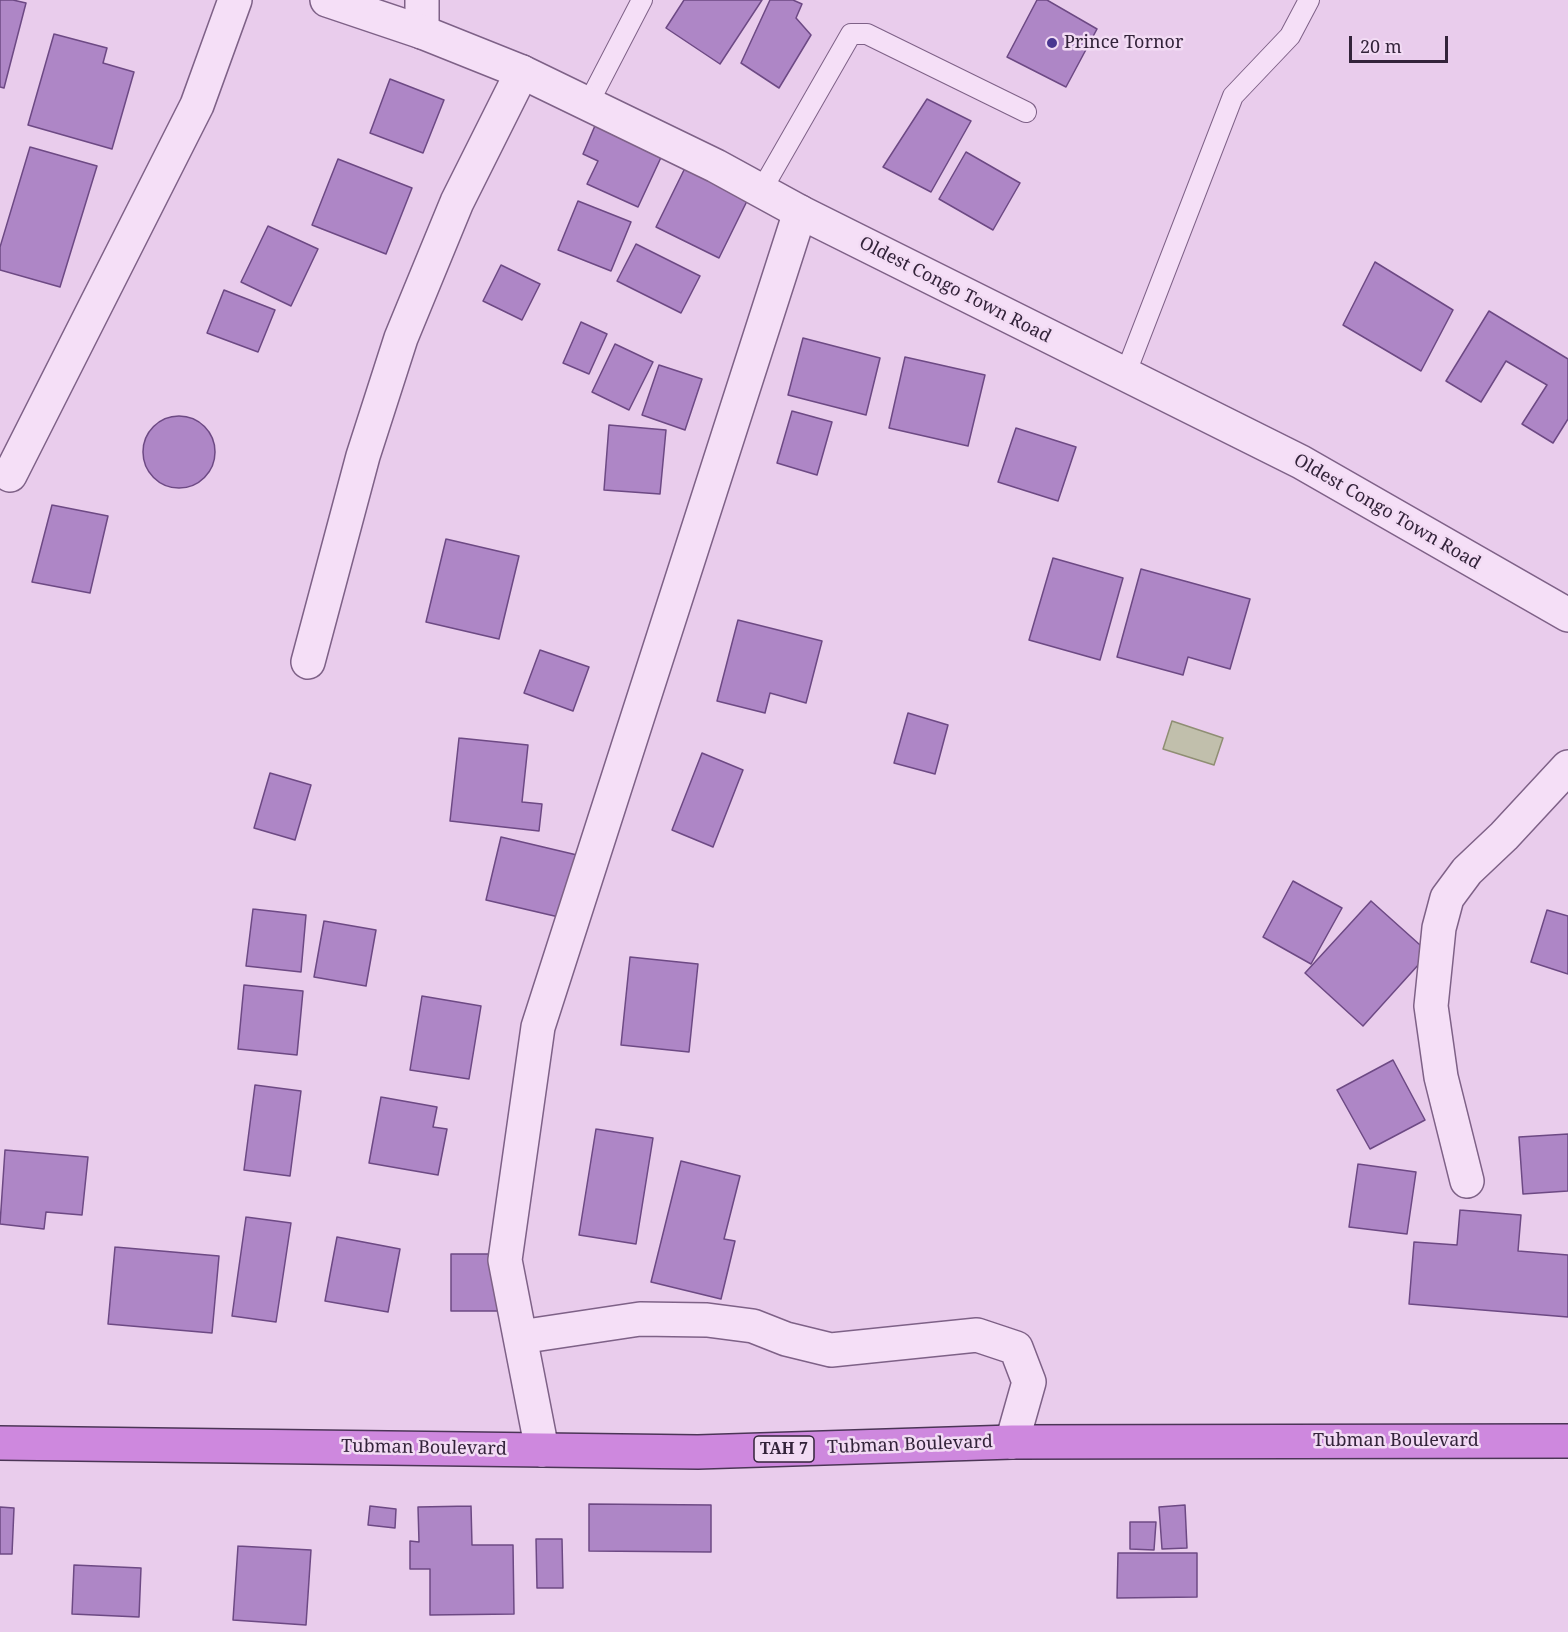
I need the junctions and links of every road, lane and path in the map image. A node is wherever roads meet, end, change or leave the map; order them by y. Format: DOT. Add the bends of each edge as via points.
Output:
graph roads {
  1 [pos="235,0"];
  2 [pos="327,0"];
  3 [pos="422,0"];
  4 [pos="642,0"];
  5 [pos="1309,0"];
  6 [pos="422,32"];
  7 [pos="522,72"];
  8 [pos="588,104"];
  9 [pos="1026,112"];
  10 [pos="761,191"];
  11 [pos="800,212"];
  12 [pos="1125,375"];
  13 [pos="10,475"];
  14 [pos="1568,615"];
  15 [pos="308,662"];
  16 [pos="1568,767"];
  17 [pos="1467,1181"];
  18 [pos="520,1337"];
  19 [pos="1568,1441"];
  20 [pos="1012,1442"];
  21 [pos="0,1443"];
  22 [pos="542,1450"];
  1 -- 13 [label="street" via="196,105"];
  2 -- 6 [label="street, Oldest Congo Town Road"];
  3 -- 6 [label="street"];
  4 -- 8 [label="lane"];
  5 -- 12 [label="lane" via="1290,36 1233,96"];
  6 -- 7 [label="street, Oldest Congo Town Road"];
  7 -- 8 [label="street, Oldest Congo Town Road"];
  7 -- 15 [label="street" via="457,202 401,338 363,456"];
  8 -- 10 [label="street, Oldest Congo Town Road"];
  9 -- 10 [label="lane" via="867,34 851,34"];
  10 -- 11 [label="street, Oldest Congo Town Road"];
  11 -- 12 [label="street, Oldest Congo Town Road"];
  11 -- 18 [label="street" via="538,1027 505,1260"];
  12 -- 14 [label="street, Oldest Congo Town Road" via="1300,462"];
  16 -- 17 [label="street" via="1467,871 1447,898 1439,928 1431,1006 1441,1077"];
  18 -- 20 [label="street" via="640,1319 707,1320 753,1326 831,1350 977,1335 1016,1348 1029,1382"];
  18 -- 22 [label="street"];
  19 -- 20 [label="highway, Tubman Boulevard / TAH 7"];
  20 -- 22 [label="highway, Tubman Boulevard / TAH 7" via="698,1452"];
  21 -- 22 [label="highway, Tubman Boulevard / TAH 7"];
}
